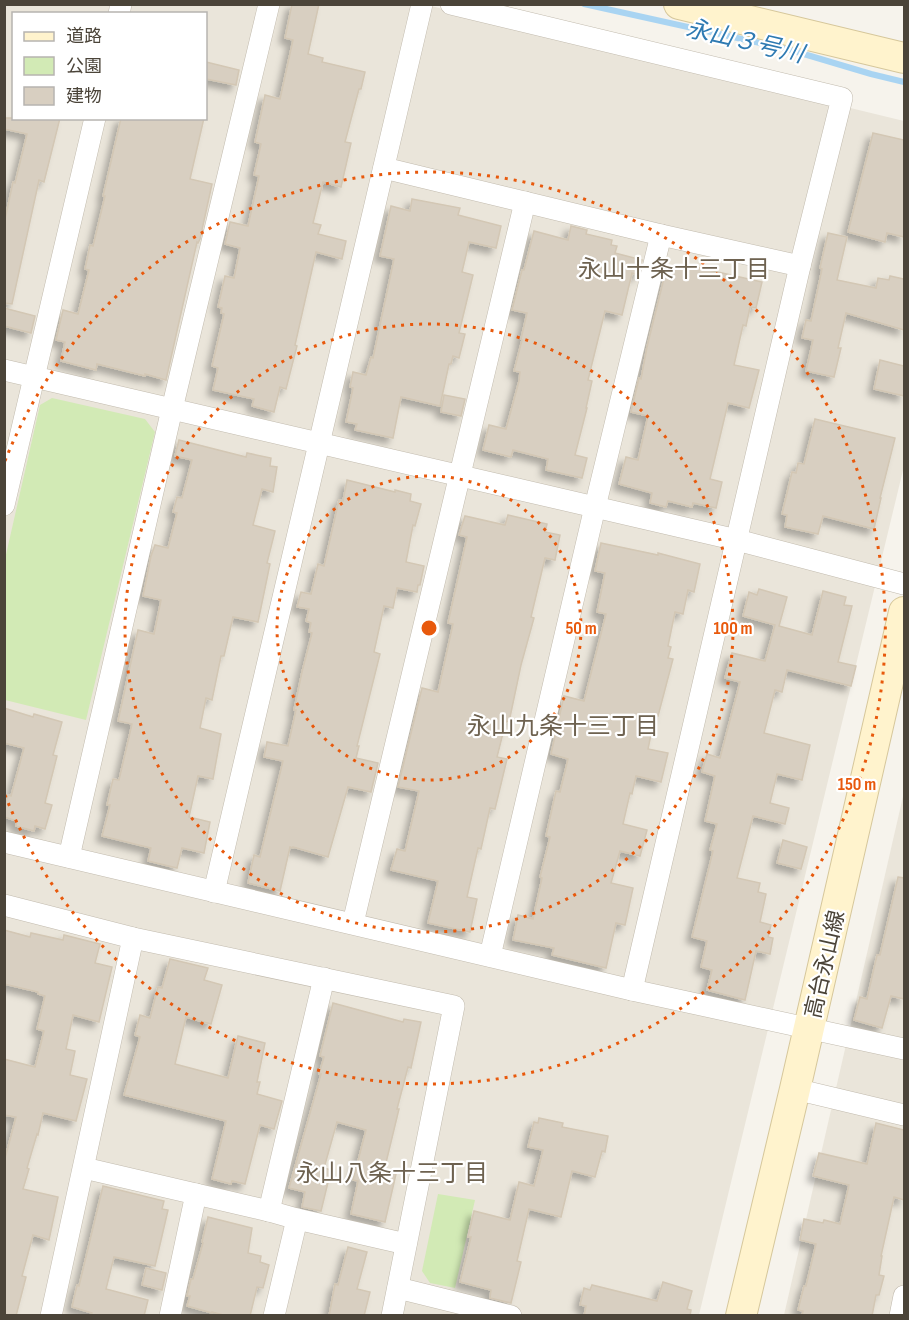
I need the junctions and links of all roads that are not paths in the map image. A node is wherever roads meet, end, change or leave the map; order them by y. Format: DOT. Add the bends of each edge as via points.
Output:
graph roads {
  1 [pos="269,4"];
  2 [pos="422,4"];
  3 [pos="451,4"];
  4 [pos="679,4"];
  5 [pos="904,57"];
  6 [pos="95,120"];
  7 [pos="384,168"];
  8 [pos="525,202"];
  9 [pos="661,235"];
  10 [pos="800,266"];
  11 [pos="4,370"];
  12 [pos="35,377"];
  13 [pos="172,409"];
  14 [pos="319,442"];
  15 [pos="460,476"];
  16 [pos="4,505"];
  17 [pos="595,507"];
  18 [pos="737,540"];
  19 [pos="904,584"];
  20 [pos="904,612"];
  21 [pos="4,842"];
  22 [pos="69,857"];
  23 [pos="214,892"];
  24 [pos="4,905"];
  25 [pos="353,923"];
  26 [pos="133,938"];
  27 [pos="490,956"];
  28 [pos="324,978"];
  29 [pos="632,990"];
  30 [pos="809,1028"];
  31 [pos="904,1049"];
  32 [pos="795,1089"];
  33 [pos="904,1115"];
  34 [pos="84,1168"];
  35 [pos="196,1194"];
  36 [pos="269,1211"];
  37 [pos="297,1220"];
  38 [pos="406,1244"];
  39 [pos="398,1288"];
  40 [pos="904,1296"];
  41 [pos="51,1316"];
  42 [pos="170,1316"];
  43 [pos="274,1316"];
  44 [pos="392,1316"];
  45 [pos="511,1316"];
  46 [pos="741,1316"];
  47 [pos="900,1316"];
  1 -- 13 [label="street"];
  2 -- 7 [label="street"];
  3 -- 10 [label="street" via="842,98"];
  4 -- 5 [label="street"];
  6 -- 12 [label="street"];
  7 -- 8 [label="street"];
  7 -- 14 [label="street"];
  8 -- 9 [label="street"];
  8 -- 15 [label="street"];
  9 -- 10 [label="street"];
  9 -- 17 [label="street"];
  10 -- 18 [label="street"];
  11 -- 12 [label="street"];
  12 -- 13 [label="street"];
  12 -- 16 [label="street"];
  13 -- 14 [label="street"];
  13 -- 22 [label="street"];
  14 -- 15 [label="street"];
  14 -- 23 [label="street"];
  15 -- 17 [label="street"];
  15 -- 25 [label="street"];
  17 -- 18 [label="street"];
  17 -- 27 [label="street"];
  18 -- 19 [label="street"];
  18 -- 29 [label="street"];
  20 -- 30 [label="street, 高台永山線"];
  21 -- 22 [label="street"];
  22 -- 23 [label="street"];
  23 -- 25 [label="street"];
  24 -- 26 [label="street"];
  25 -- 27 [label="street"];
  26 -- 28 [label="street"];
  26 -- 34 [label="street"];
  27 -- 29 [label="street"];
  28 -- 36 [label="street"];
  28 -- 38 [label="street" via="454,1006"];
  29 -- 30 [label="street"];
  30 -- 31 [label="street"];
  30 -- 32 [label="street, 高台永山線"];
  32 -- 33 [label="street"];
  32 -- 46 [label="street, 高台永山線"];
  34 -- 35 [label="street"];
  34 -- 41 [label="street"];
  35 -- 36 [label="street"];
  35 -- 42 [label="street"];
  36 -- 37 [label="street"];
  37 -- 38 [label="street"];
  37 -- 43 [label="street"];
  38 -- 39 [label="street"];
  39 -- 44 [label="street"];
  39 -- 45 [label="street"];
  40 -- 47 [label="street"];
}
